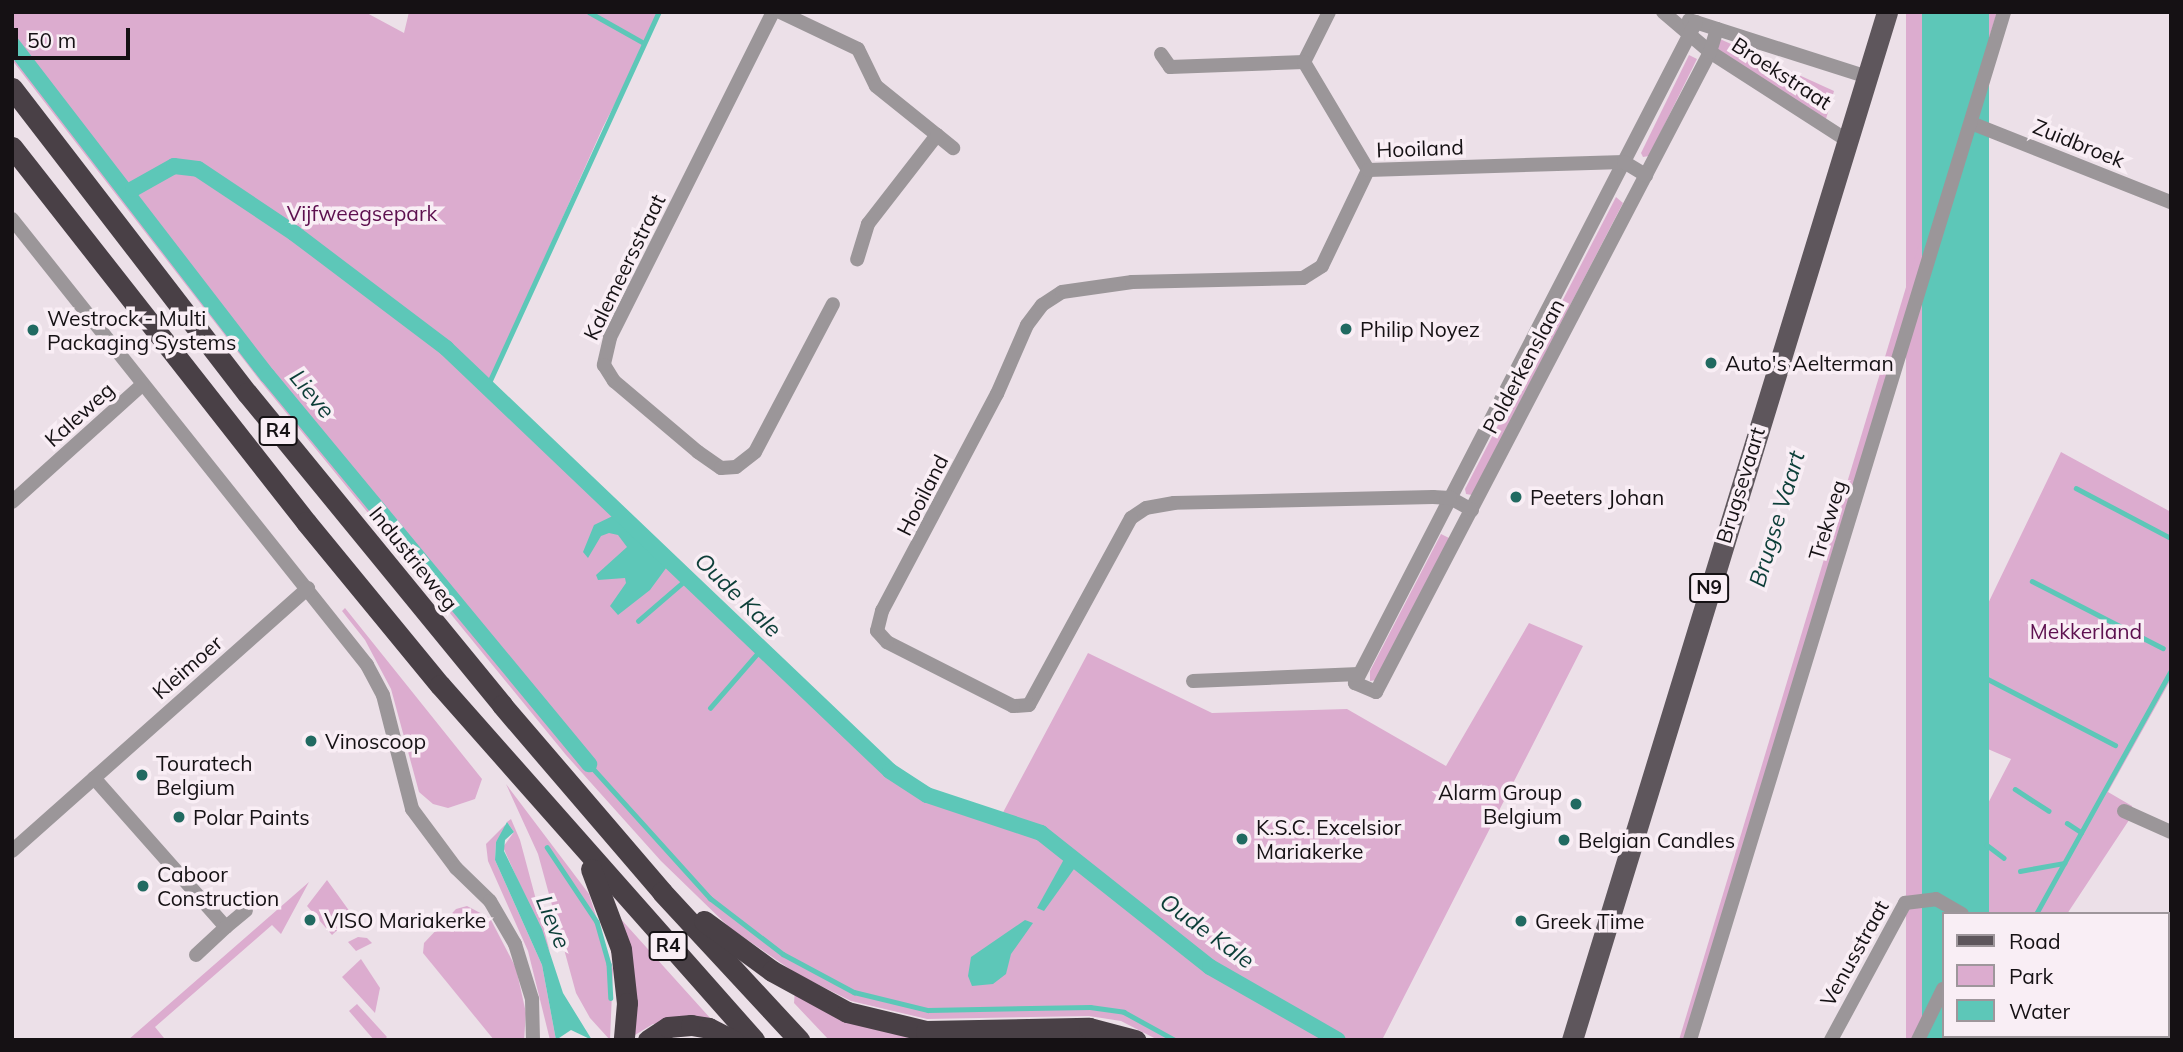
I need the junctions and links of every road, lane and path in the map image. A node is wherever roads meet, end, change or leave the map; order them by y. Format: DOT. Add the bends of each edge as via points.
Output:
graph roads {
  1 [pos="773,12"];
  2 [pos="780,12"];
  3 [pos="1329,12"];
  4 [pos="1664,12"];
  5 [pos="1887,12"];
  6 [pos="2004,12"];
  7 [pos="1693,29"];
  8 [pos="1717,29"];
  9 [pos="1710,52"];
  10 [pos="1304,62"];
  11 [pos="1165,66"];
  12 [pos="1868,77"];
  13 [pos="12,88"];
  14 [pos="1971,123"];
  15 [pos="937,135"];
  16 [pos="1848,141"];
  17 [pos="12,147"];
  18 [pos="953,148"];
  19 [pos="1624,162"];
  20 [pos="1368,170"];
  21 [pos="1646,175"];
  22 [pos="2171,202"];
  23 [pos="12,219"];
  24 [pos="857,259"];
  25 [pos="833,304"];
  26 [pos="142,385"];
  27 [pos="1450,498"];
  28 [pos="12,502"];
  29 [pos="1472,510"];
  30 [pos="308,589"];
  31 [pos="1359,674"];
  32 [pos="1193,681"];
  33 [pos="94,778"];
  34 [pos="2124,811"];
  35 [pos="2171,832"];
  36 [pos="12,851"];
  37 [pos="583,851"];
  38 [pos="663,892"];
  39 [pos="246,910"];
  40 [pos="1959,912"];
  41 [pos="226,927"];
  42 [pos="196,955"];
  43 [pos="1941,993"];
  44 [pos="533,1040"];
  45 [pos="624,1040"];
  46 [pos="649,1040"];
  47 [pos="733,1040"];
  48 [pos="754,1040"];
  49 [pos="799,1040"];
  50 [pos="1068,1040"];
  51 [pos="1098,1040"];
  52 [pos="1135,1040"];
  53 [pos="1572,1040"];
  54 [pos="1690,1040"];
  55 [pos="1831,1040"];
  56 [pos="1918,1040"];
  1 -- 25 [label="street, Kalemeersstraat" via="610,338 604,366 614,382 698,452 721,468 736,467 755,452"];
  2 -- 15 [label="street" via="858,49 876,86"];
  3 -- 10 [label="street"];
  4 -- 7 [label="street, Broekstraat"];
  5 -- 12 [label="main road, Brugsevaart / N9"];
  6 -- 14 [label="street, Trekweg"];
  7 -- 8 [label="street, Broekstraat"];
  7 -- 9 [label="street, Broekstraat"];
  7 -- 19 [label="street, Polderkenslaan"];
  8 -- 9 [label="street, Polderkenslaan"];
  8 -- 12 [label="street, Broekstraat"];
  9 -- 16 [label="street, Broekstraat"];
  9 -- 21 [label="street, Polderkenslaan"];
  10 -- 11 [label="street"];
  10 -- 20 [label="street"];
  12 -- 16 [label="main road, Brugsevaart / N9"];
  13 -- 38 [label="highway, Industrieweg / R4" via="256,403 502,705"];
  14 -- 22 [label="street, Zuidbroek"];
  14 -- 54 [label="street, Trekweg"];
  15 -- 18 [label="street"];
  15 -- 24 [label="street" via="868,223"];
  16 -- 53 [label="main road, Brugsevaart / N9"];
  17 -- 37 [label="highway, R4" via="306,522"];
  19 -- 20 [label="street, Hooiland"];
  19 -- 21 [label="street"];
  19 -- 27 [label="street, Polderkenslaan"];
  20 -- 27 [label="street, Hooiland" via="1322,266 1303,278 1083,286 1042,305 1027,325 877,631 887,642 1013,706 1030,705 1131,518 1146,508 1174,503"];
  21 -- 29 [label="street, Polderkenslaan"];
  23 -- 26 [label="street"];
  26 -- 28 [label="street, Kaleweg"];
  26 -- 30 [label="street"];
  27 -- 29 [label="street, Hooiland"];
  27 -- 31 [label="street, Polderkenslaan"];
  29 -- 31 [label="street, Polderkenslaan" via="1376,692 1355,683"];
  30 -- 33 [label="street, Kleimoer"];
  30 -- 44 [label="street" via="367,665 383,695 412,809 503,919 525,971"];
  31 -- 32 [label="street"];
  33 -- 36 [label="street, Kleimoer"];
  33 -- 41 [label="street"];
  34 -- 35 [label="street"];
  37 -- 45 [label="highway, R4" via="621,949 627,1003"];
  37 -- 48 [label="highway, R4"];
  38 -- 49 [label="highway, Industrieweg / R4"];
  38 -- 52 [label="highway" via="772,971 847,1012 926,1031 1089,1028"];
  39 -- 41 [label="street"];
  40 -- 55 [label="street, Venusstraat" via="1936,899 1905,903"];
  41 -- 42 [label="street"];
  43 -- 56 [label="street"];
  46 -- 47 [label="highway" via="668,1027 691,1025"];
  50 -- 51 [label="highway"];
}
